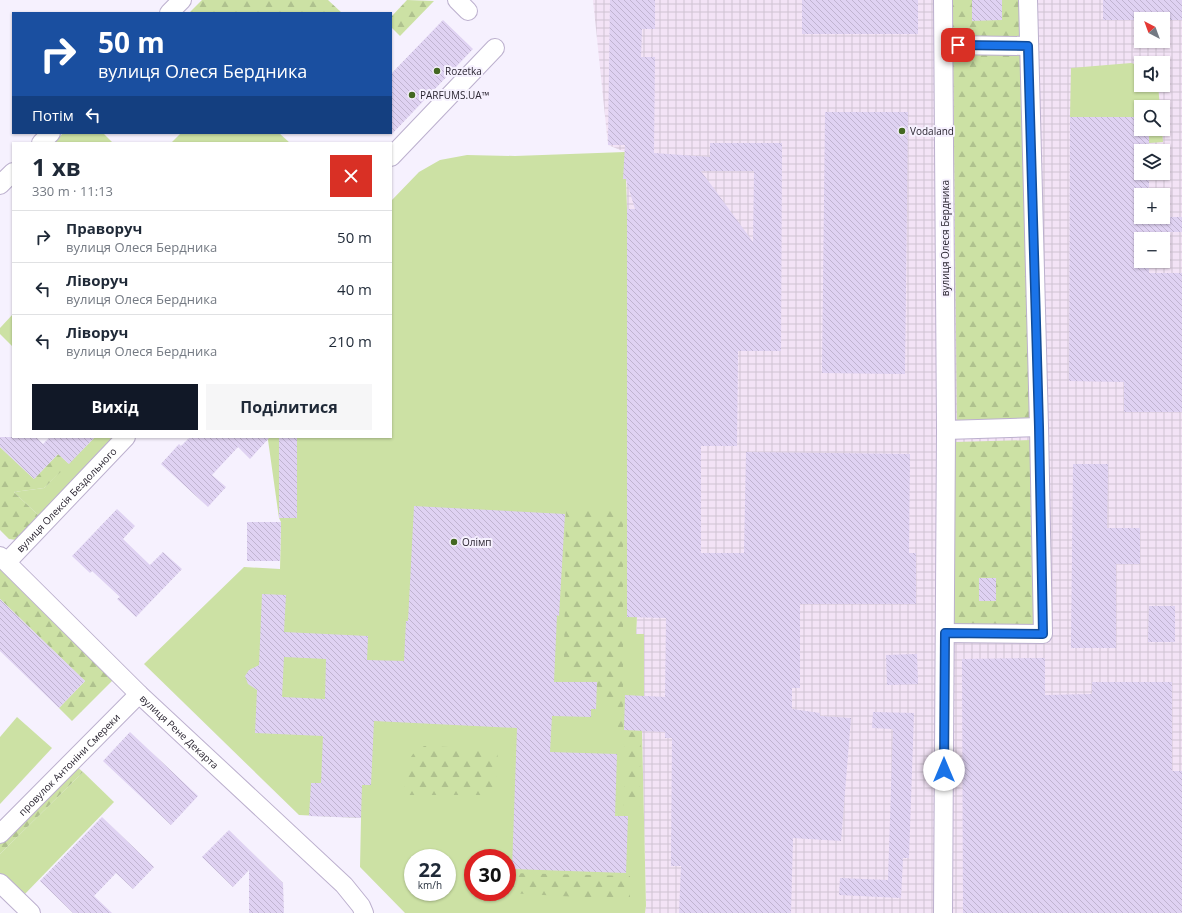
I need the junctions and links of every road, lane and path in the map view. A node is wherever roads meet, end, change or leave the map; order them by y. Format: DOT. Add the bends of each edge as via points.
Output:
graph roads {
  1 [pos="182,0"];
  2 [pos="943,0"];
  3 [pos="1028,0"];
  4 [pos="170,12"];
  5 [pos="944,45"];
  6 [pos="1028,46"];
  7 [pos="495,48"];
  8 [pos="50,134"];
  9 [pos="42,142"];
  10 [pos="392,157"];
  11 [pos="12,173"];
  12 [pos="0,185"];
  13 [pos="1039,427"];
  14 [pos="946,430"];
  15 [pos="125,438"];
  16 [pos="3,559"];
  17 [pos="945,633"];
  18 [pos="139,694"];
  19 [pos="0,834"];
  20 [pos="0,883"];
  21 [pos="362,909"];
  22 [pos="32,913"];
  23 [pos="943,913"];
  1 -- 4 [label="street"];
  2 -- 5 [label="street, вулиця Олеся Бердника"];
  3 -- 6 [label="street"];
  5 -- 6 [label="street"];
  5 -- 14 [label="street, вулиця Олеся Бердника"];
  6 -- 13 [label="street"];
  7 -- 10 [label="street"];
  8 -- 9 [label="street"];
  11 -- 12 [label="street"];
  13 -- 14 [label="street"];
  13 -- 17 [label="street" via="1043,634"];
  14 -- 17 [label="street, вулиця Олеся Бердника"];
  15 -- 16 [label="street, вулиця Олексія Бездольного"];
  16 -- 18 [label="street, вулиця Рене Декарта"];
  17 -- 23 [label="street, вулиця Олеся Бердника"];
  18 -- 19 [label="street, провулок Антоніни Смереки"];
  18 -- 21 [label="street, вулиця Рене Декарта" via="344,885"];
  20 -- 22 [label="street"];
}
